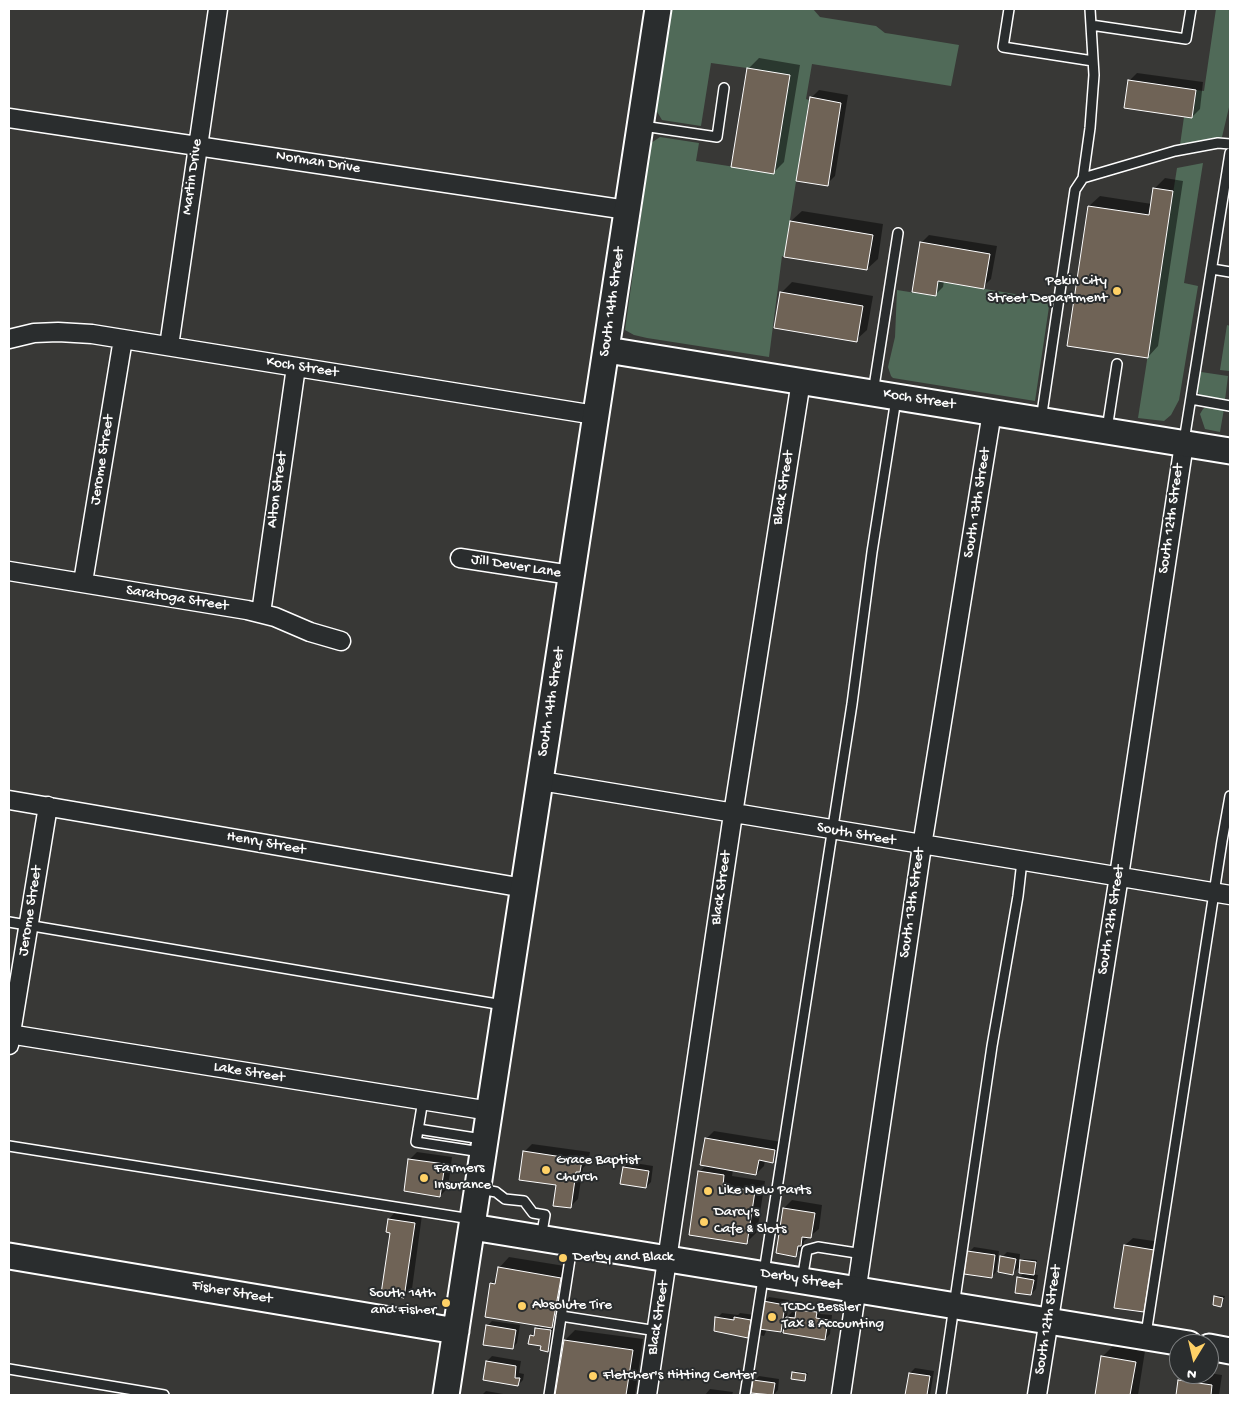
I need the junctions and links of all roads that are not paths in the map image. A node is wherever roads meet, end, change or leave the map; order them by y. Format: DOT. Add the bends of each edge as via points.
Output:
graph roads {
  1 [pos="218,9"];
  2 [pos="658,9"];
  3 [pos="1009,9"];
  4 [pos="1090,9"];
  5 [pos="1191,9"];
  6 [pos="1091,25"];
  7 [pos="1093,61"];
  8 [pos="724,88"];
  9 [pos="9,118"];
  10 [pos="640,125"];
  11 [pos="1230,144"];
  12 [pos="198,145"];
  13 [pos="1230,153"];
  14 [pos="1228,177"];
  15 [pos="1082,178"];
  16 [pos="627,210"];
  17 [pos="898,233"];
  18 [pos="1212,268"];
  19 [pos="1230,272"];
  20 [pos="9,339"];
  21 [pos="123,339"];
  22 [pos="169,346"];
  23 [pos="607,350"];
  24 [pos="1117,364"];
  25 [pos="296,367"];
  26 [pos="801,381"];
  27 [pos="885,395"];
  28 [pos="1191,400"];
  29 [pos="1230,406"];
  30 [pos="992,412"];
  31 [pos="596,415"];
  32 [pos="1040,420"];
  33 [pos="1107,431"];
  34 [pos="1184,444"];
  35 [pos="1230,452"];
  36 [pos="460,558"];
  37 [pos="9,571"];
  38 [pos="572,575"];
  39 [pos="83,582"];
  40 [pos="261,613"];
  41 [pos="341,641"];
  42 [pos="540,782"];
  43 [pos="1230,796"];
  44 [pos="9,800"];
  45 [pos="48,806"];
  46 [pos="733,814"];
  47 [pos="832,831"];
  48 [pos="922,846"];
  49 [pos="1022,861"];
  50 [pos="1119,876"];
  51 [pos="524,888"];
  52 [pos="1222,894"];
  53 [pos="9,922"];
  54 [pos="29,925"];
  55 [pos="506,1005"];
  56 [pos="9,1038"];
  57 [pos="423,1100"];
  58 [pos="490,1111"];
  59 [pos="418,1129"];
  60 [pos="9,1146"];
  61 [pos="484,1146"];
  62 [pos="478,1189"];
  63 [pos="473,1223"];
  64 [pos="541,1238"];
  65 [pos="572,1243"];
  66 [pos="863,1254"];
  67 [pos="9,1256"];
  68 [pos="668,1258"];
  69 [pos="763,1274"];
  70 [pos="802,1280"];
  71 [pos="858,1289"];
  72 [pos="954,1305"];
  73 [pos="561,1316"];
  74 [pos="1049,1320"];
  75 [pos="456,1331"];
  76 [pos="657,1331"];
  77 [pos="1146,1337"];
  78 [pos="1169,1341"];
  79 [pos="9,1369"];
  80 [pos="164,1395"];
  81 [pos="446,1395"];
  82 [pos="549,1395"];
  83 [pos="647,1395"];
  84 [pos="745,1395"];
  85 [pos="842,1395"];
  86 [pos="941,1395"];
  87 [pos="1037,1395"];
  1 -- 12 [label="street, Martin Drive"];
  2 -- 10 [label="main road, South 14th Street"];
  3 -- 7 [label="lane" via="1003,46"];
  4 -- 6 [label="lane"];
  5 -- 6 [label="lane" via="1186,39"];
  6 -- 7 [label="lane"];
  7 -- 15 [label="lane" via="1090,128"];
  8 -- 10 [label="lane" via="716,137"];
  9 -- 12 [label="street, Norman Drive"];
  10 -- 16 [label="main road, South 14th Street"];
  11 -- 15 [label="lane" via="1218,143 1175,151"];
  12 -- 16 [label="street, Norman Drive"];
  12 -- 22 [label="street, Martin Drive"];
  13 -- 14 [label="lane"];
  14 -- 18 [label="lane"];
  15 -- 32 [label="lane" via="1075,190"];
  16 -- 23 [label="main road, South 14th Street"];
  17 -- 27 [label="lane"];
  18 -- 19 [label="lane"];
  18 -- 28 [label="lane"];
  20 -- 21 [label="street, Koch Street" via="58,332"];
  21 -- 22 [label="street, Koch Street"];
  21 -- 39 [label="street, Jerome Street"];
  22 -- 25 [label="street, Koch Street"];
  23 -- 26 [label="main road, Koch Street"];
  23 -- 31 [label="main road, South 14th Street"];
  24 -- 33 [label="lane"];
  25 -- 31 [label="street, Koch Street"];
  25 -- 40 [label="street, Alton Street"];
  26 -- 27 [label="main road, Koch Street"];
  26 -- 46 [label="street, Black Street"];
  27 -- 30 [label="main road, Koch Street"];
  27 -- 47 [label="lane" via="870,570"];
  28 -- 29 [label="lane"];
  28 -- 34 [label="lane"];
  30 -- 32 [label="main road, Koch Street"];
  30 -- 48 [label="street, South 13th Street"];
  31 -- 38 [label="main road, South 14th Street"];
  32 -- 33 [label="main road, Koch Street"];
  33 -- 34 [label="main road, Koch Street"];
  34 -- 35 [label="main road, Koch Street"];
  34 -- 50 [label="street, South 12th Street"];
  36 -- 38 [label="street, Jill Dever Lane"];
  37 -- 39 [label="street, Saratoga Street"];
  38 -- 42 [label="main road, South 14th Street"];
  39 -- 40 [label="street, Saratoga Street"];
  40 -- 41 [label="street, Saratoga Street"];
  42 -- 46 [label="street, South Street"];
  42 -- 51 [label="main road, South 14th Street"];
  43 -- 52 [label="lane"];
  44 -- 45 [label="street, Henry Street"];
  45 -- 51 [label="street, Henry Street"];
  45 -- 54 [label="street, Jerome Street"];
  46 -- 47 [label="street, South Street"];
  46 -- 68 [label="street, Black Street"];
  47 -- 48 [label="street, South Street"];
  47 -- 69 [label="lane"];
  48 -- 49 [label="street, South Street"];
  48 -- 66 [label="street, South 13th Street"];
  49 -- 50 [label="street, South Street"];
  49 -- 72 [label="lane"];
  50 -- 52 [label="street, South Street"];
  50 -- 74 [label="street, South 12th Street"];
  51 -- 55 [label="main road, South 14th Street"];
  52 -- 77 [label="lane"];
  53 -- 54 [label="lane"];
  54 -- 55 [label="lane"];
  54 -- 56 [label="street, Jerome Street"];
  55 -- 58 [label="main road, South 14th Street"];
  56 -- 57 [label="street, Lake Street"];
  57 -- 58 [label="street, Lake Street"];
  57 -- 59 [label="lane"];
  58 -- 61 [label="main road, South 14th Street"];
  59 -- 61 [label="lane"];
  59 -- 61 [label="lane" via="416,1142"];
  60 -- 63 [label="lane"];
  61 -- 62 [label="main road, South 14th Street"];
  62 -- 63 [label="main road, South 14th Street"];
  62 -- 64 [label="lane" via="524,1201 533,1213 545,1215"];
  63 -- 64 [label="main road, Derby Street"];
  63 -- 75 [label="main road, South 14th Street"];
  64 -- 65 [label="main road, Derby Street"];
  65 -- 68 [label="main road, Derby Street"];
  65 -- 73 [label="lane"];
  66 -- 70 [label="lane" via="818,1247 807,1250"];
  66 -- 71 [label="street, South 13th Street"];
  67 -- 75 [label="main road, Fisher Street"];
  68 -- 69 [label="main road, Derby Street"];
  68 -- 76 [label="street, Black Street"];
  69 -- 70 [label="main road, Derby Street"];
  69 -- 84 [label="lane"];
  70 -- 71 [label="main road, Derby Street"];
  71 -- 72 [label="main road, Derby Street"];
  71 -- 85 [label="street, South 13th Street"];
  72 -- 74 [label="main road, Derby Street"];
  72 -- 86 [label="lane"];
  73 -- 76 [label="lane"];
  73 -- 82 [label="lane"];
  74 -- 77 [label="main road, Derby Street"];
  74 -- 87 [label="street, South 12th Street"];
  75 -- 81 [label="main road, South 14th Street"];
  76 -- 83 [label="street, Black Street"];
  77 -- 78 [label="main road, Derby Street"];
  79 -- 80 [label="lane"];
}
